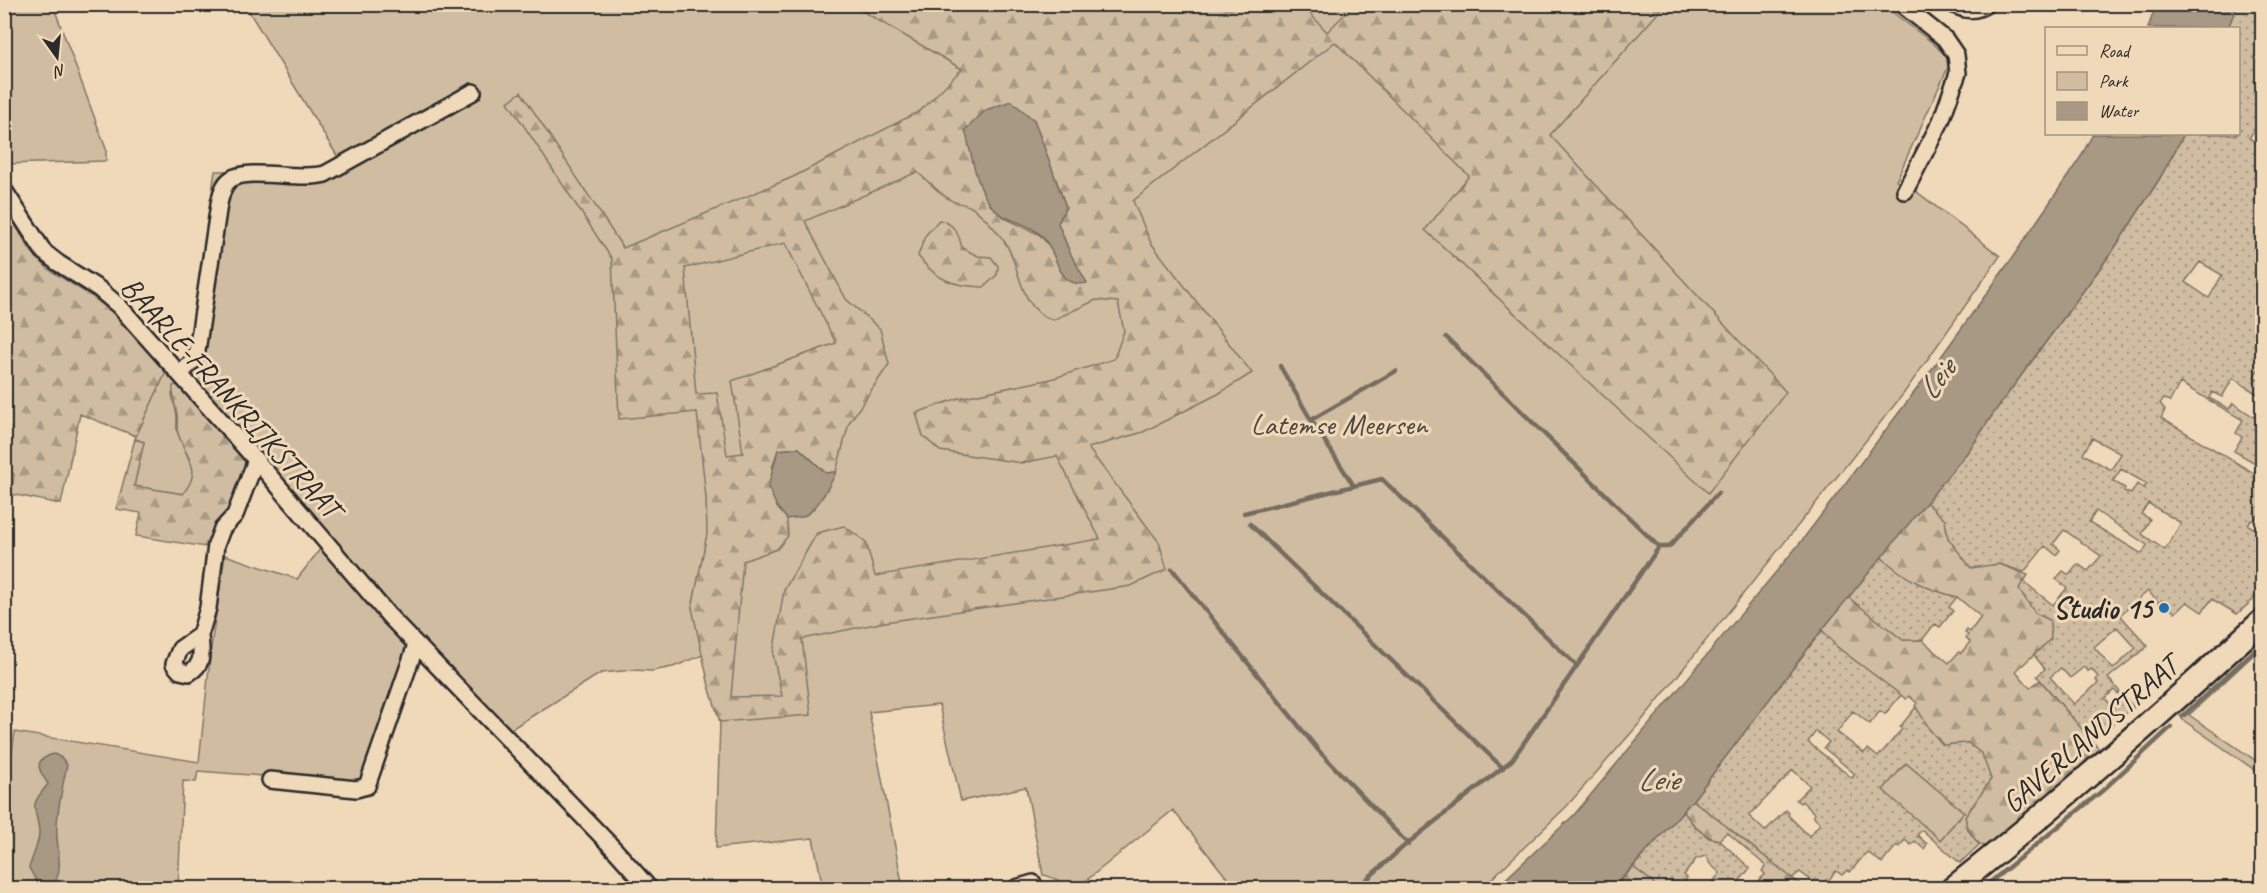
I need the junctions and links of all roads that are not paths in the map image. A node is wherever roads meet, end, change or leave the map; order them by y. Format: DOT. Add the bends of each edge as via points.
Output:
graph roads {
  1 [pos="1900,4"];
  2 [pos="1953,4"];
  3 [pos="1987,4"];
  4 [pos="473,92"];
  5 [pos="4,190"];
  6 [pos="1905,190"];
  7 [pos="180,374"];
  8 [pos="256,460"];
  9 [pos="2262,621"];
  10 [pos="200,635"];
  11 [pos="416,645"];
  12 [pos="270,780"];
  13 [pos="1033,883"];
  14 [pos="649,888"];
  15 [pos="1016,888"];
  16 [pos="1953,888"];
  1 -- 6 [label="street" via="1945,39 1956,55 1958,73 1941,121"];
  2 -- 3 [label="street" via="1975,11"];
  4 -- 7 [label="street" via="325,174 246,174 230,179 219,204 197,351 194,361"];
  5 -- 7 [label="street, BAARLE-FRANKRIJKSTRAAT" via="44,252 119,306"];
  7 -- 8 [label="street, BAARLE-FRANKRIJKSTRAAT"];
  8 -- 10 [label="street" via="235,515 222,529 216,545 208,608"];
  8 -- 11 [label="street, BAARLE-FRANKRIJKSTRAAT"];
  9 -- 16 [label="main road, GAVERLANDSTRAAT" via="2155,719"];
  11 -- 12 [label="street" via="367,786 356,789"];
  11 -- 14 [label="street, BAARLE-FRANKRIJKSTRAAT"];
  13 -- 15 [label="street"];
}
